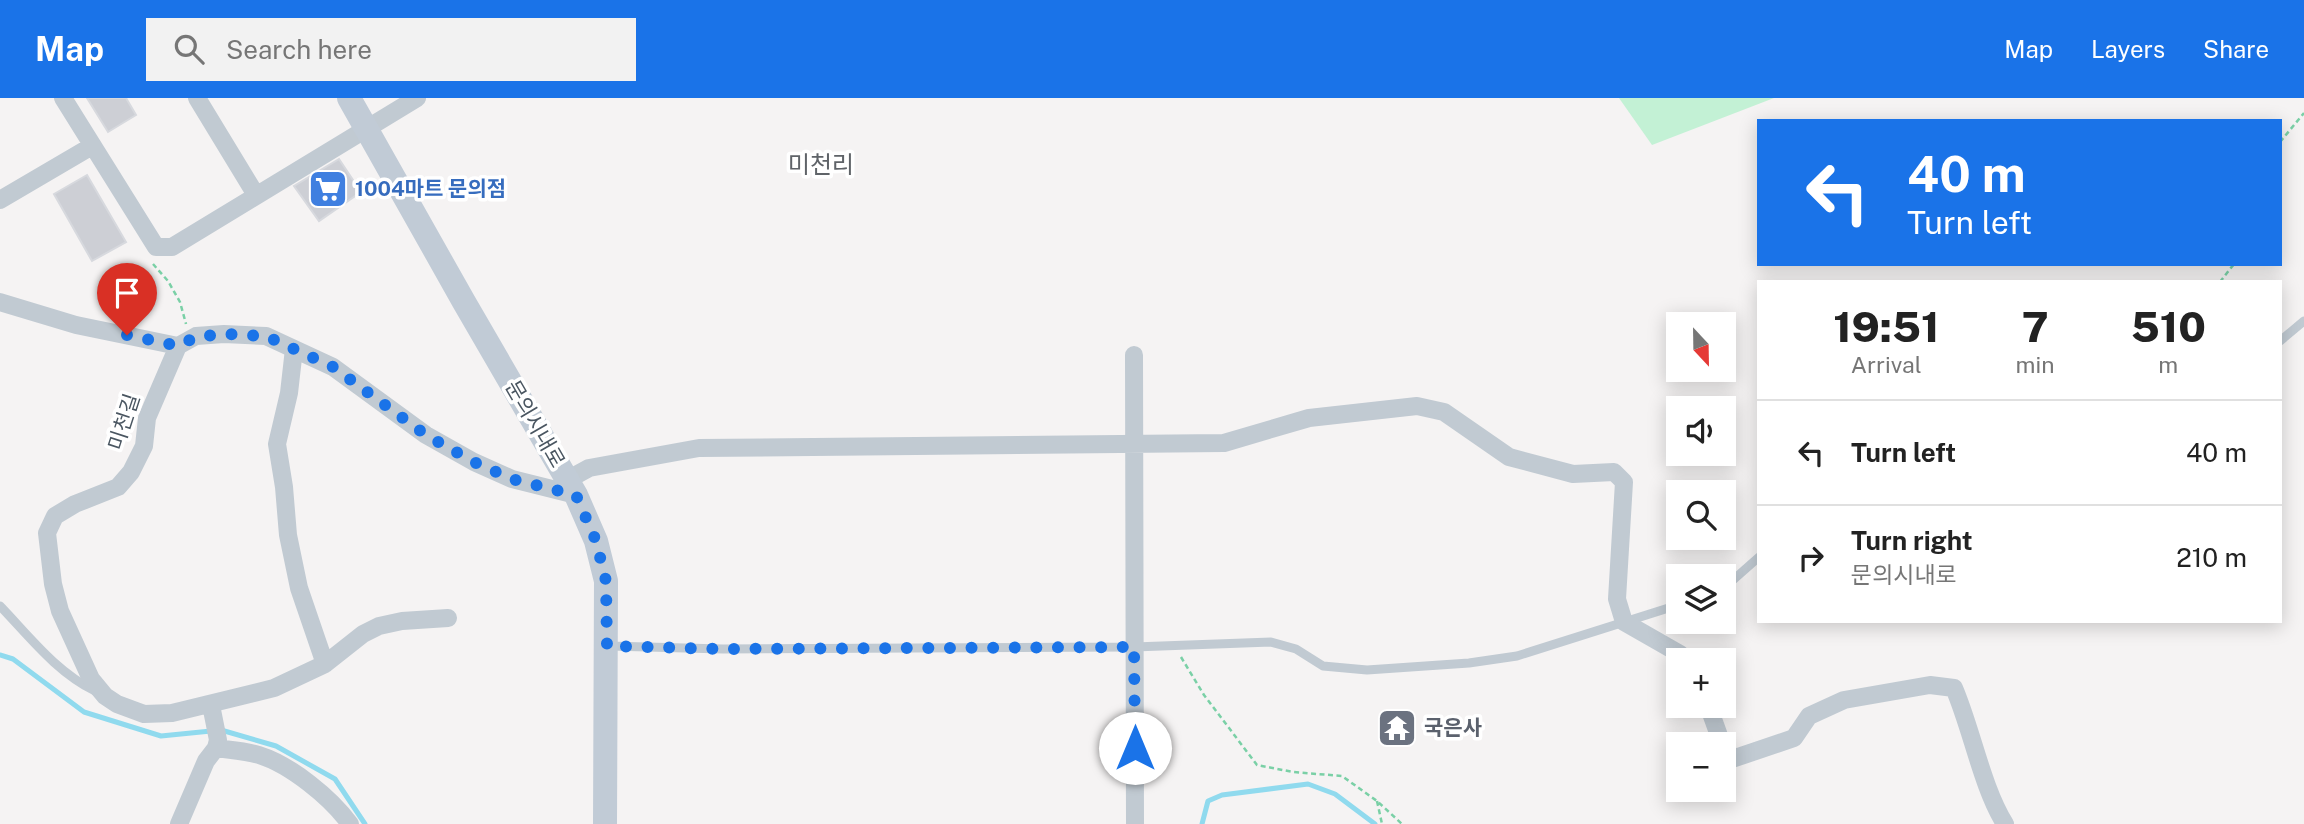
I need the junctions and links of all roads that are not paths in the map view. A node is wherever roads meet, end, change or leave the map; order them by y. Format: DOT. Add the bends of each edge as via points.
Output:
graph roads {
  1 [pos="63,98"];
  2 [pos="197,98"];
  3 [pos="349,98"];
  4 [pos="416,98"];
  5 [pos="367,128"];
  6 [pos="92,146"];
  7 [pos="256,195"];
  8 [pos="0,200"];
  9 [pos="0,302"];
  10 [pos="2304,321"];
  11 [pos="2282,339"];
  12 [pos="178,346"];
  13 [pos="294,349"];
  14 [pos="1134,355"];
  15 [pos="1135,444"];
  16 [pos="572,487"];
  17 [pos="1757,559"];
  18 [pos="1736,577"];
  19 [pos="0,606"];
  20 [pos="1666,609"];
  21 [pos="448,618"];
  22 [pos="1624,622"];
  23 [pos="607,646"];
  24 [pos="1134,647"];
  25 [pos="1670,648"];
  26 [pos="325,664"];
  27 [pos="105,696"];
  28 [pos="212,710"];
  29 [pos="217,744"];
  30 [pos="1736,758"];
  31 [pos="179,824"];
  32 [pos="351,824"];
  33 [pos="605,824"];
  34 [pos="1135,824"];
  35 [pos="2005,824"];
  1 -- 6 [label="street"];
  2 -- 7 [label="street"];
  3 -- 5 [label="street, 문의시내로"];
  4 -- 5 [label="street"];
  5 -- 7 [label="street"];
  5 -- 16 [label="street, 문의시내로"];
  6 -- 7 [label="street" via="156,247 172,247"];
  6 -- 8 [label="street"];
  9 -- 12 [label="street" via="76,325"];
  10 -- 11 [label="lane"];
  12 -- 13 [label="street" via="196,337 224,334 266,336"];
  12 -- 27 [label="street, 미천길" via="147,418 144,446 131,472 118,487 55,516 47,533 60,611 91,679"];
  13 -- 16 [label="street" via="333,367 426,435 474,462 512,479"];
  13 -- 26 [label="street" via="277,444 299,588"];
  14 -- 15 [label="street"];
  15 -- 16 [label="street" via="699,448 589,468"];
  15 -- 22 [label="street" via="1224,443 1309,418 1417,406 1444,412 1509,457 1573,474 1615,472 1624,482 1617,599"];
  15 -- 24 [label="street"];
  16 -- 23 [label="street, 문의시내로" via="596,541 606,581"];
  17 -- 18 [label="lane"];
  19 -- 27 [label="lane" via="61,670"];
  20 -- 22 [label="lane"];
  21 -- 26 [label="street" via="379,626"];
  22 -- 24 [label="lane" via="1517,656 1367,670 1323,666 1296,649 1270,642"];
  22 -- 25 [label="street"];
  23 -- 24 [label="lane"];
  23 -- 33 [label="street, 문의시내로"];
  24 -- 34 [label="street"];
  26 -- 28 [label="street"];
  27 -- 28 [label="street" via="144,714"];
  28 -- 29 [label="street"];
  29 -- 31 [label="street" via="205,761"];
  29 -- 32 [label="street" via="260,755 285,768 335,804"];
  30 -- 35 [label="street" via="1794,738 1809,716 1844,700 1930,685 1954,688 1996,810"];
}
